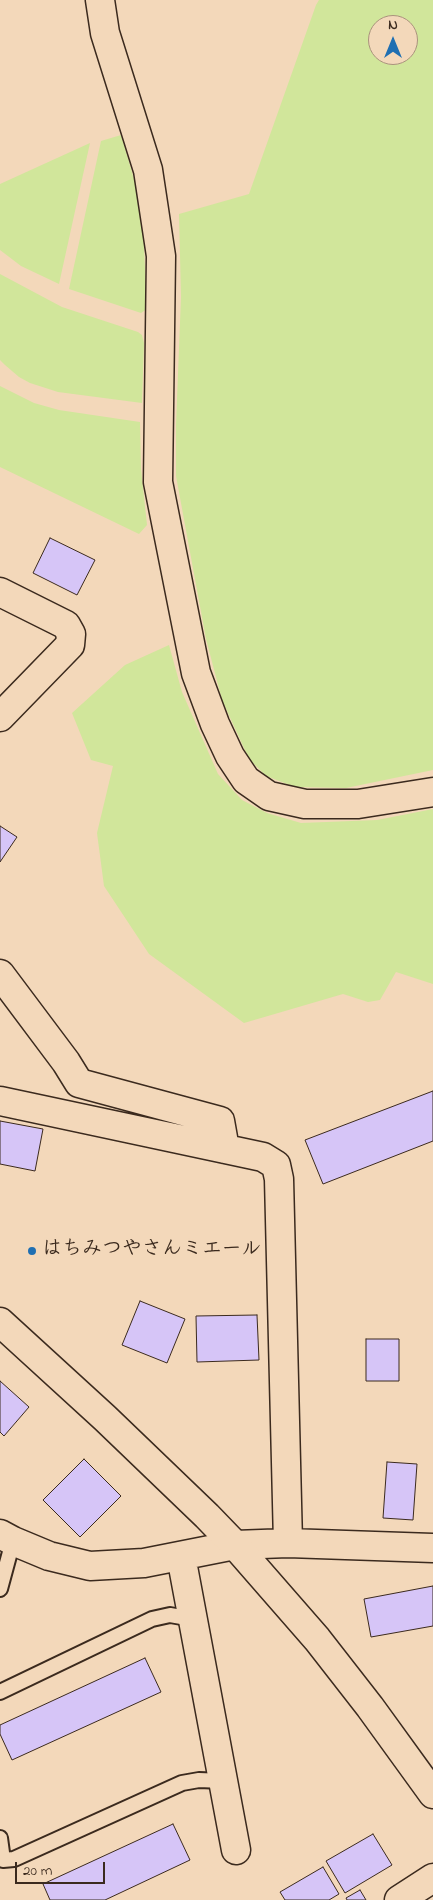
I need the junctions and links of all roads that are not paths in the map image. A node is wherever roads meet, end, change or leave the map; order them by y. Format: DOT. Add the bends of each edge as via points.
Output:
graph roads {
  1 [pos="100,0"];
  2 [pos="0,592"];
  3 [pos="0,717"];
  4 [pos="433,792"];
  5 [pos="0,974"];
  6 [pos="0,1101"];
  7 [pos="225,1149"];
  8 [pos="0,1322"];
  9 [pos="6,1538"];
  10 [pos="288,1543"];
  11 [pos="235,1545"];
  12 [pos="433,1548"];
  13 [pos="181,1556"];
  14 [pos="0,1589"];
  15 [pos="193,1619"];
  16 [pos="0,1692"];
  17 [pos="223,1782"];
  18 [pos="433,1794"];
  19 [pos="0,1838"];
  20 [pos="236,1850"];
  21 [pos="433,1878"];
  22 [pos="399,1900"];
  1 -- 4 [label="street" via="105,33 148,170 162,256 158,482 196,673 215,724 246,780 269,796 305,804 358,804"];
  2 -- 3 [label="street" via="66,625 72,634 70,645"];
  5 -- 7 [label="street" via="79,1083 220,1121"];
  6 -- 7 [label="street"];
  7 -- 10 [label="street" via="263,1157 276,1165 279,1179"];
  8 -- 11 [label="street"];
  9 -- 13 [label="street" via="49,1556 90,1566 144,1563"];
  9 -- 14 [label="lane"];
  10 -- 11 [label="street"];
  10 -- 12 [label="street"];
  11 -- 13 [label="street"];
  11 -- 18 [label="street" via="317,1639"];
  13 -- 15 [label="street"];
  15 -- 16 [label="lane" via="170,1615 152,1619"];
  15 -- 17 [label="street"];
  17 -- 19 [label="lane" via="199,1780 182,1783 14,1860 3,1860"];
  17 -- 20 [label="street"];
  21 -- 22 [label="street"];
}
